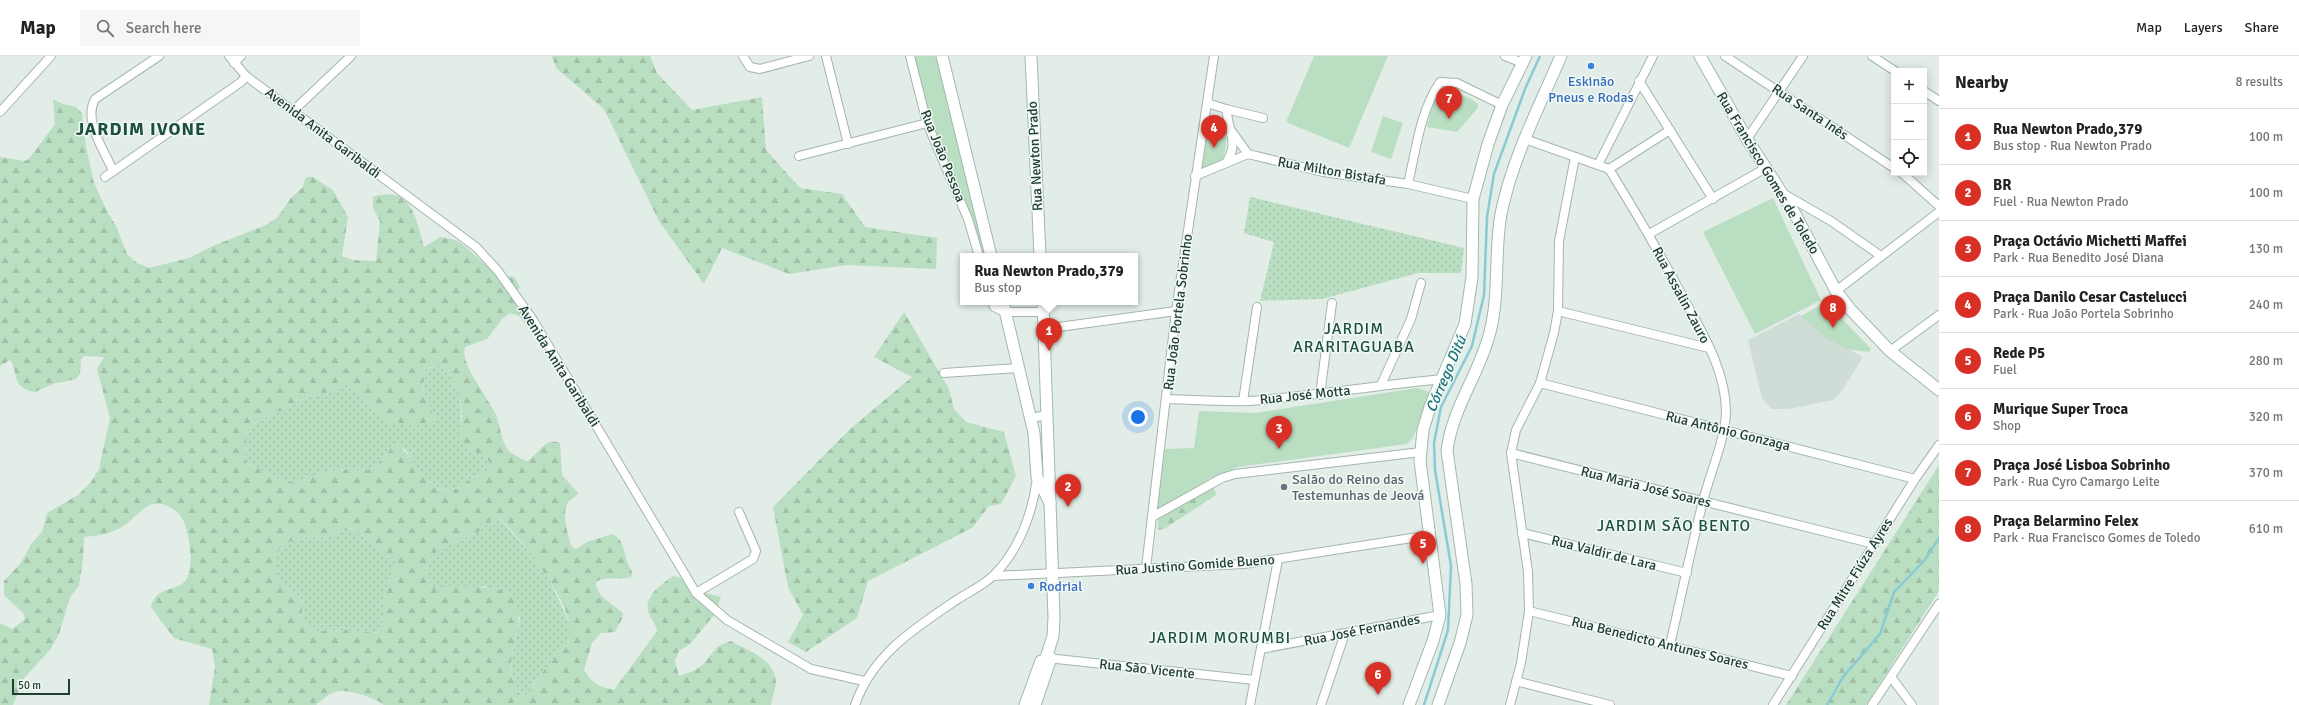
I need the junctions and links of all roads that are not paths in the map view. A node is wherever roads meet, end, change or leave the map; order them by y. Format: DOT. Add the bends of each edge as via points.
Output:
graph roads {
  1 [pos="51,56"];
  2 [pos="159,56"];
  3 [pos="241,56"];
  4 [pos="351,56"];
  5 [pos="743,56"];
  6 [pos="809,56"];
  7 [pos="826,56"];
  8 [pos="910,56"];
  9 [pos="942,56"];
  10 [pos="1031,56"];
  11 [pos="1214,56"];
  12 [pos="1505,56"];
  13 [pos="1561,56"];
  14 [pos="1653,56"];
  15 [pos="1700,56"];
  16 [pos="1725,56"];
  17 [pos="1803,56"];
  18 [pos="1872,56"];
  19 [pos="1525,59"];
  20 [pos="231,60"];
  21 [pos="1891,68"];
  22 [pos="246,76"];
  23 [pos="1639,81"];
  24 [pos="1779,91"];
  25 [pos="1927,93"];
  26 [pos="1939,101"];
  27 [pos="1207,103"];
  28 [pos="1502,105"];
  29 [pos="1226,109"];
  30 [pos="293,111"];
  31 [pos="0,112"];
  32 [pos="1263,118"];
  33 [pos="927,123"];
  34 [pos="1230,129"];
  35 [pos="1670,130"];
  36 [pos="1525,139"];
  37 [pos="1747,139"];
  38 [pos="848,144"];
  39 [pos="1248,154"];
  40 [pos="799,156"];
  41 [pos="1575,157"];
  42 [pos="1226,163"];
  43 [pos="1598,165"];
  44 [pos="1891,166"];
  45 [pos="1766,168"];
  46 [pos="1609,169"];
  47 [pos="113,171"];
  48 [pos="105,176"];
  49 [pos="1195,176"];
  50 [pos="1905,176"];
  51 [pos="1408,184"];
  52 [pos="1784,194"];
  53 [pos="1473,199"];
  54 [pos="1713,199"];
  55 [pos="1939,206"];
  56 [pos="1939,212"];
  57 [pos="1649,234"];
  58 [pos="978,253"];
  59 [pos="990,253"];
  60 [pos="1040,253"];
  61 [pos="1881,256"];
  62 [pos="1422,283"];
  63 [pos="1836,290"];
  64 [pos="1332,303"];
  65 [pos="993,305"];
  66 [pos="1257,306"];
  67 [pos="1004,307"];
  68 [pos="1043,307"];
  69 [pos="1176,311"];
  70 [pos="1558,311"];
  71 [pos="1939,315"];
  72 [pos="1044,329"];
  73 [pos="1709,348"];
  74 [pos="1890,350"];
  75 [pos="1018,368"];
  76 [pos="944,374"];
  77 [pos="1443,379"];
  78 [pos="1540,383"];
  79 [pos="1381,385"];
  80 [pos="1939,390"];
  81 [pos="1320,395"];
  82 [pos="1167,399"];
  83 [pos="1243,401"];
  84 [pos="1048,415"];
  85 [pos="1030,418"];
  86 [pos="1723,430"];
  87 [pos="1939,445"];
  88 [pos="1421,452"];
  89 [pos="1511,453"];
  90 [pos="1037,477"];
  91 [pos="1915,479"];
  92 [pos="1703,501"];
  93 [pos="1051,505"];
  94 [pos="739,512"];
  95 [pos="1152,517"];
  96 [pos="1522,533"];
  97 [pos="1431,535"];
  98 [pos="1874,544"];
  99 [pos="1278,560"];
  100 [pos="1146,568"];
  101 [pos="1053,573"];
  102 [pos="1686,573"];
  103 [pos="994,576"];
  104 [pos="696,593"];
  105 [pos="1938,610"];
  106 [pos="1529,611"];
  107 [pos="1440,615"];
  108 [pos="1345,633"];
  109 [pos="1670,646"];
  110 [pos="1261,648"];
  111 [pos="1046,659"];
  112 [pos="1792,676"];
  113 [pos="1891,677"];
  114 [pos="1254,680"];
  115 [pos="864,681"];
  116 [pos="1516,681"];
  117 [pos="855,705"];
  118 [pos="1025,705"];
  119 [pos="1034,705"];
  120 [pos="1250,705"];
  121 [pos="1321,705"];
  122 [pos="1409,705"];
  123 [pos="1438,705"];
  124 [pos="1510,705"];
  125 [pos="1610,705"];
  126 [pos="1773,705"];
  127 [pos="1872,705"];
  128 [pos="1912,705"];
  1 -- 31 [label="street"];
  2 -- 47 [label="street" via="96,99 92,105 90,119"];
  3 -- 20 [label="street"];
  4 -- 30 [label="street"];
  5 -- 6 [label="street" via="750,67 760,69"];
  7 -- 38 [label="street"];
  8 -- 33 [label="street, Rua João Pessoa"];
  9 -- 59 [label="street"];
  10 -- 60 [label="street, Rua Newton Prado"];
  11 -- 27 [label="street, Rua João Portela Sobrinho"];
  12 -- 19 [label="street"];
  13 -- 36 [label="street"];
  14 -- 23 [label="street"];
  15 -- 37 [label="street, Rua Francisco Gomes de Toledo"];
  16 -- 24 [label="street, Rua Santa Inês"];
  17 -- 24 [label="street"];
  18 -- 21 [label="street"];
  19 -- 28 [label="street"];
  20 -- 22 [label="street, Avenida Anita Garibaldi"];
  22 -- 30 [label="street, Avenida Anita Garibaldi"];
  22 -- 47 [label="street"];
  23 -- 35 [label="street"];
  23 -- 43 [label="street"];
  24 -- 37 [label="street"];
  24 -- 44 [label="street, Rua Santa Inês"];
  25 -- 26 [label="street"];
  27 -- 29 [label="street"];
  27 -- 49 [label="street, Rua João Portela Sobrinho"];
  28 -- 51 [label="street" via="1457,83 1440,82 1428,104"];
  28 -- 53 [label="street"];
  29 -- 32 [label="street"];
  29 -- 34 [label="street"];
  30 -- 104 [label="street, Avenida Anita Garibaldi" via="476,247 498,271 533,320"];
  33 -- 38 [label="street"];
  33 -- 58 [label="street, Rua João Pessoa" via="968,219"];
  34 -- 39 [label="street"];
  34 -- 42 [label="street" via="1233,140 1232,154"];
  35 -- 46 [label="street"];
  35 -- 54 [label="street"];
  36 -- 41 [label="street"];
  36 -- 123 [label="street" via="1509,181 1501,216 1495,301 1490,331 1481,360 1455,416 1449,437 1447,451 1466,584 1467,615"];
  37 -- 45 [label="street, Rua Francisco Gomes de Toledo"];
  38 -- 40 [label="street"];
  39 -- 42 [label="street"];
  39 -- 51 [label="street, Rua Milton Bistafa" via="1323,172"];
  41 -- 43 [label="street"];
  41 -- 70 [label="street" via="1559,241"];
  42 -- 49 [label="street"];
  43 -- 46 [label="street"];
  45 -- 52 [label="street, Rua Francisco Gomes de Toledo"];
  45 -- 54 [label="street"];
  46 -- 57 [label="street, Rua Assalin Zauro"];
  47 -- 48 [label="street"];
  49 -- 69 [label="street, Rua João Portela Sobrinho"];
  50 -- 55 [label="street"];
  51 -- 53 [label="street, Rua Milton Bistafa"];
  52 -- 61 [label="street" via="1831,221"];
  52 -- 63 [label="street, Rua Francisco Gomes de Toledo"];
  53 -- 77 [label="street" via="1469,303 1465,324"];
  54 -- 57 [label="street"];
  56 -- 61 [label="street"];
  57 -- 73 [label="street, Rua Assalin Zauro"];
  61 -- 63 [label="street"];
  62 -- 79 [label="street" via="1411,319"];
  63 -- 74 [label="street, Rua Francisco Gomes de Toledo" via="1850,309"];
  64 -- 81 [label="street"];
  65 -- 67 [label="street"];
  66 -- 83 [label="street"];
  67 -- 68 [label="street"];
  67 -- 75 [label="street"];
  68 -- 72 [label="street"];
  69 -- 72 [label="street"];
  69 -- 82 [label="street, Rua João Portela Sobrinho"];
  70 -- 73 [label="street"];
  70 -- 78 [label="street"];
  71 -- 74 [label="street"];
  72 -- 84 [label="street"];
  73 -- 86 [label="street, Rua Assalin Zauro" via="1717,364 1724,390 1726,411"];
  74 -- 80 [label="street, Rua Francisco Gomes de Toledo"];
  75 -- 76 [label="street"];
  75 -- 85 [label="street"];
  77 -- 79 [label="street, Rua José Motta"];
  77 -- 88 [label="street" via="1423,430"];
  78 -- 86 [label="street, Rua Antônio Gonzaga"];
  78 -- 89 [label="street" via="1516,430"];
  79 -- 81 [label="street, Rua José Motta"];
  81 -- 83 [label="street, Rua José Motta"];
  82 -- 83 [label="street, Rua José Motta"];
  82 -- 95 [label="street, Rua João Portela Sobrinho"];
  84 -- 85 [label="street"];
  84 -- 93 [label="street"];
  85 -- 90 [label="street" via="1037,449"];
  86 -- 91 [label="street, Rua Antônio Gonzaga"];
  86 -- 92 [label="street, Rua Assalin Zauro"];
  87 -- 91 [label="street, Rua Mitre Fiúza Ayres"];
  88 -- 95 [label="street" via="1235,474 1222,478"];
  88 -- 97 [label="street"];
  89 -- 92 [label="street, Rua Maria José Soares"];
  89 -- 96 [label="street"];
  90 -- 93 [label="street"];
  90 -- 103 [label="street" via="1036,494 1025,526"];
  91 -- 98 [label="street, Rua Mitre Fiúza Ayres"];
  92 -- 98 [label="street, Rua Maria José Soares"];
  92 -- 102 [label="street, Rua Assalin Zauro"];
  93 -- 101 [label="street"];
  94 -- 104 [label="street" via="756,551 753,559"];
  95 -- 100 [label="street, Rua João Portela Sobrinho"];
  96 -- 102 [label="street, Rua Valdir de Lara"];
  96 -- 106 [label="street" via="1528,572"];
  97 -- 99 [label="street, Rua Justino Gomide Bueno"];
  97 -- 107 [label="street"];
  98 -- 112 [label="street, Rua Mitre Fiúza Ayres"];
  99 -- 100 [label="street, Rua Justino Gomide Bueno"];
  99 -- 110 [label="street"];
  100 -- 101 [label="street, Rua Justino Gomide Bueno"];
  101 -- 103 [label="street, Rua Justino Gomide Bueno"];
  101 -- 111 [label="street" via="1053,636"];
  102 -- 109 [label="street, Rua Assalin Zauro"];
  103 -- 115 [label="street" via="916,627 884,656"];
  104 -- 115 [label="street, Avenida Anita Garibaldi" via="727,620 811,669"];
  105 -- 113 [label="street"];
  106 -- 109 [label="street, Rua Benedicto Antunes Soares"];
  106 -- 116 [label="street"];
  107 -- 108 [label="street, Rua José Fernandes"];
  107 -- 122 [label="street"];
  108 -- 110 [label="street, Rua José Fernandes"];
  108 -- 121 [label="street"];
  109 -- 112 [label="street, Rua Benedicto Antunes Soares"];
  110 -- 114 [label="street"];
  111 -- 114 [label="street, Rua São Vicente"];
  111 -- 118 [label="street"];
  111 -- 119 [label="street"];
  112 -- 126 [label="street, Rua Mitre Fiúza Ayres"];
  113 -- 127 [label="street"];
  113 -- 128 [label="street"];
  114 -- 120 [label="street"];
  115 -- 117 [label="street"];
  116 -- 124 [label="street"];
  116 -- 125 [label="street"];
}
